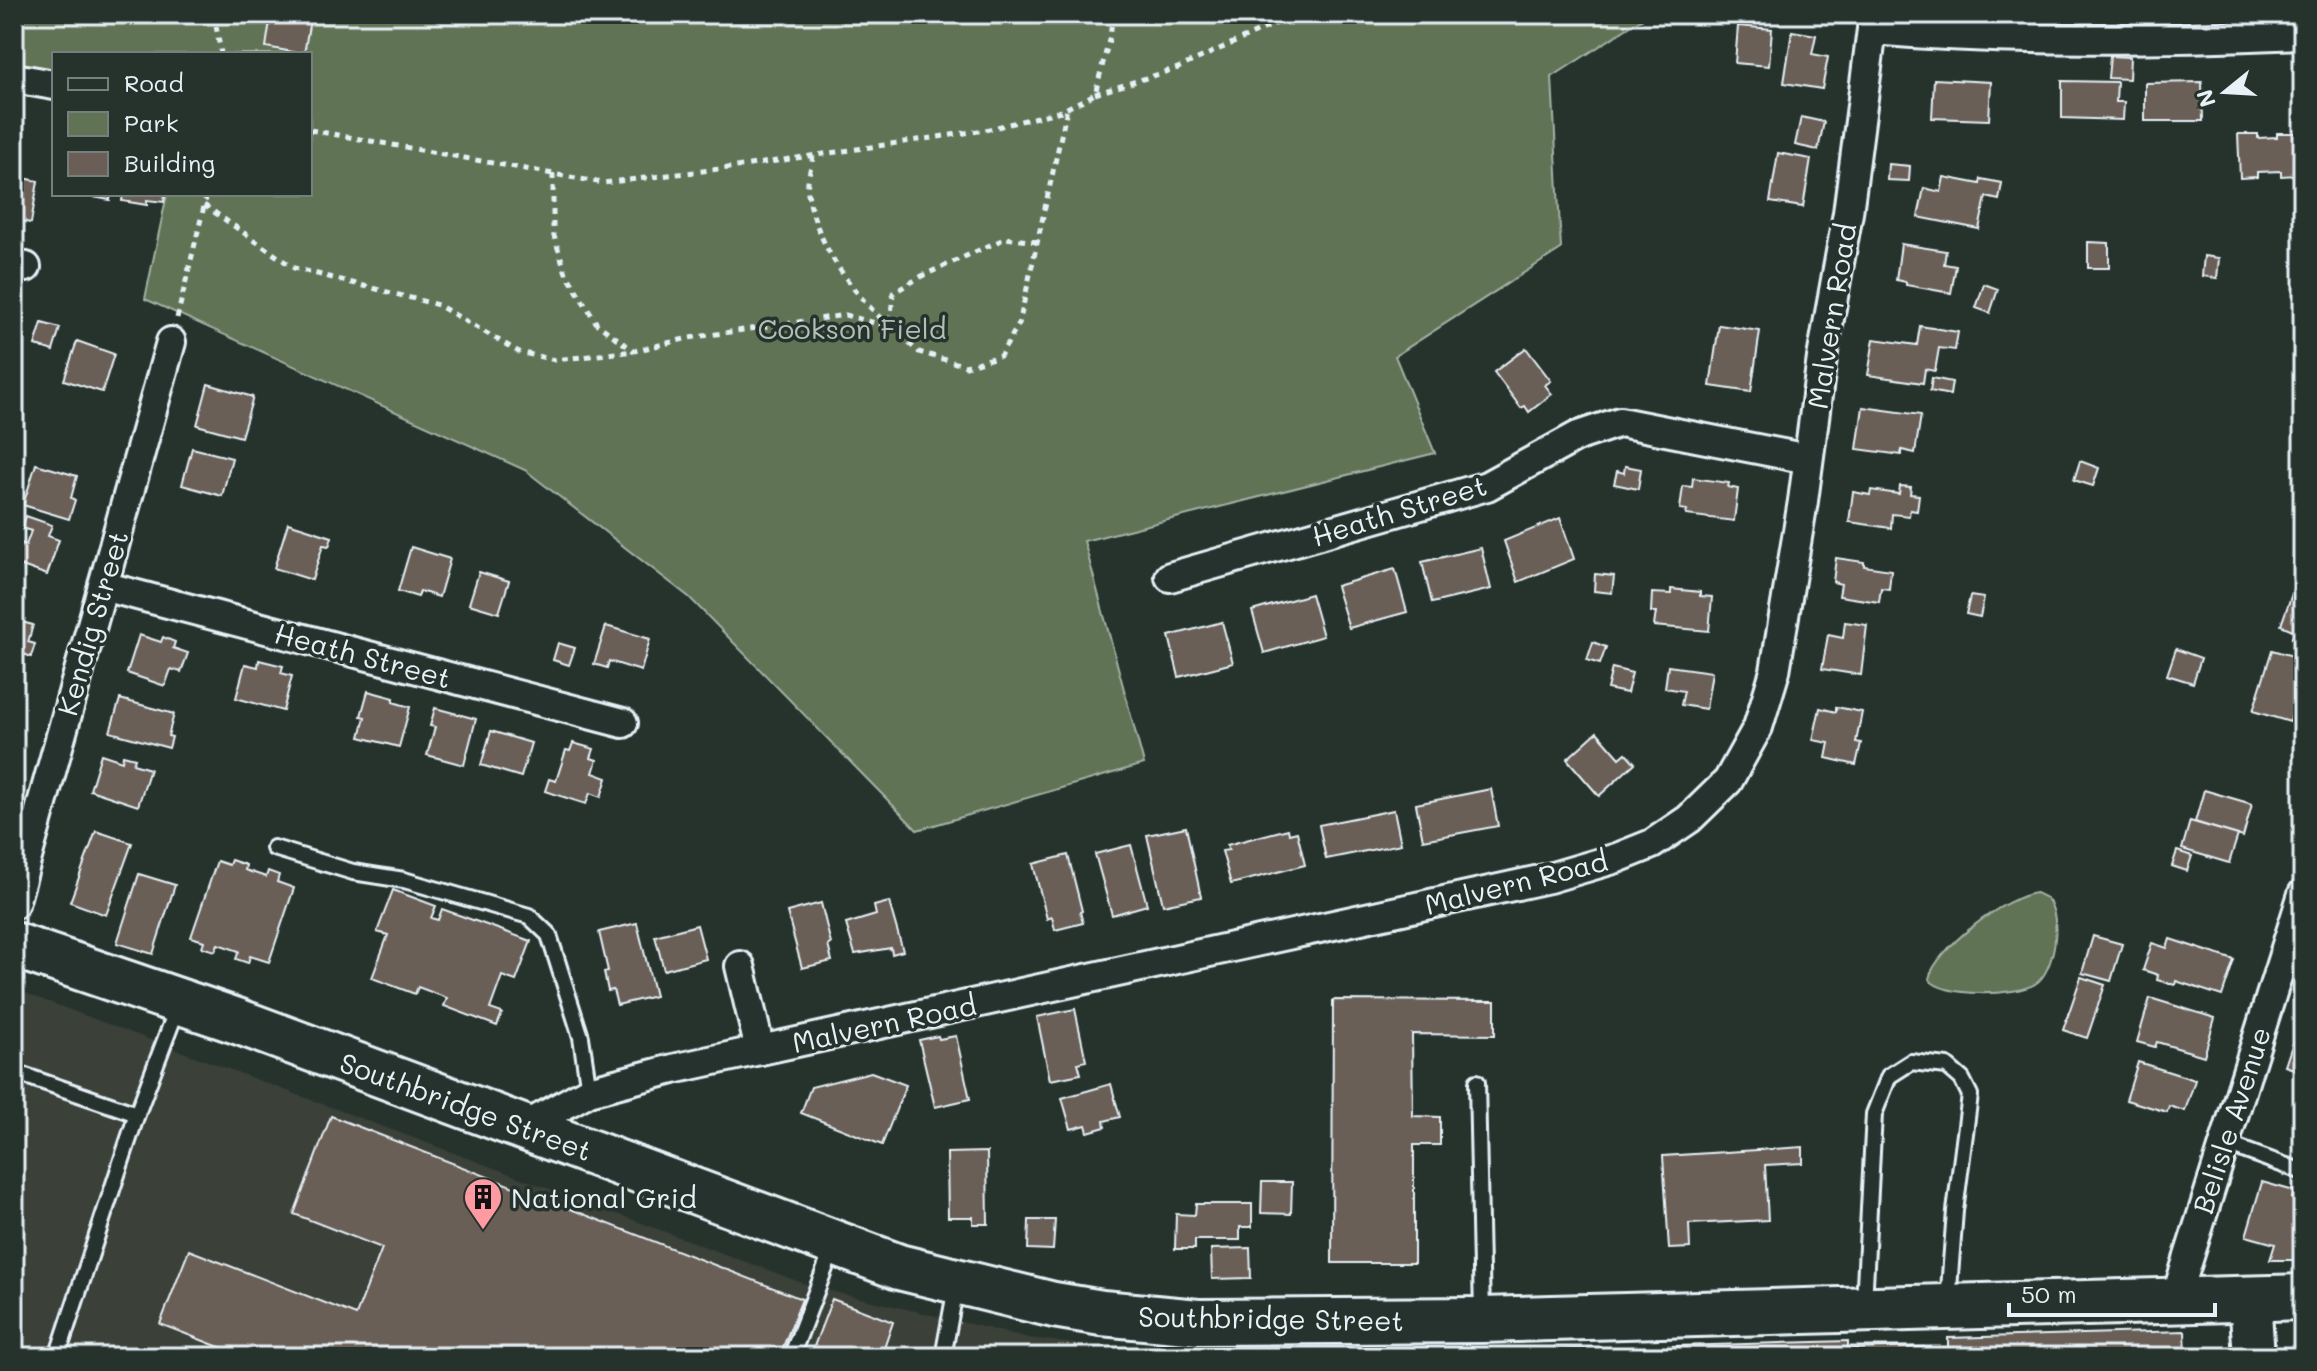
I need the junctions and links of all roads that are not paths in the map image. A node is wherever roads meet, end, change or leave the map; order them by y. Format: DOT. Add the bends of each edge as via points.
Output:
graph roads {
  1 [pos="1873,22"];
  2 [pos="2303,34"];
  3 [pos="14,78"];
  4 [pos="52,85"];
  5 [pos="171,342"];
  6 [pos="1808,459"];
  7 [pos="1170,577"];
  8 [pos="103,586"];
  9 [pos="623,723"];
  10 [pos="274,848"];
  11 [pos="2303,894"];
  12 [pos="14,904"];
  13 [pos="14,945"];
  14 [pos="740,966"];
  15 [pos="179,1002"];
  16 [pos="760,1050"];
  17 [pos="14,1072"];
  18 [pos="1477,1082"];
  19 [pos="589,1091"];
  20 [pos="137,1114"];
  21 [pos="524,1127"];
  22 [pos="2224,1143"];
  23 [pos="2303,1172"];
  24 [pos="835,1244"];
  25 [pos="957,1282"];
  26 [pos="2303,1297"];
  27 [pos="2250,1299"];
  28 [pos="2175,1301"];
  29 [pos="1948,1307"];
  30 [pos="1863,1309"];
  31 [pos="1482,1320"];
  32 [pos="57,1357"];
  33 [pos="791,1357"];
  34 [pos="943,1357"];
  35 [pos="2254,1357"];
  1 -- 2 [label="street" via="1950,36"];
  1 -- 6 [label="street, Malvern Road"];
  3 -- 4 [label="street"];
  5 -- 8 [label="street, Kendig Street"];
  6 -- 7 [label="street, Heath Street" via="1620,422 1578,436 1487,486"];
  6 -- 16 [label="street, Malvern Road" via="1775,671 1758,727 1728,781 1689,819 1652,844 1549,878"];
  8 -- 9 [label="street, Heath Street"];
  8 -- 12 [label="street, Kendig Street"];
  10 -- 19 [label="lane" via="529,916 549,935 581,1037"];
  11 -- 22 [label="street, Belisle Avenue"];
  13 -- 15 [label="main road, Southbridge Street"];
  14 -- 16 [label="street"];
  15 -- 20 [label="lane"];
  15 -- 21 [label="main road, Southbridge Street"];
  16 -- 19 [label="street, Malvern Road"];
  17 -- 20 [label="lane"];
  18 -- 31 [label="lane"];
  19 -- 21 [label="street, Malvern Road"];
  20 -- 32 [label="lane"];
  21 -- 24 [label="main road, Southbridge Street"];
  22 -- 23 [label="lane"];
  22 -- 28 [label="street, Belisle Avenue"];
  24 -- 25 [label="main road, Southbridge Street"];
  24 -- 33 [label="lane"];
  25 -- 31 [label="main road, Southbridge Street" via="1054,1305 1152,1319"];
  25 -- 34 [label="lane"];
  26 -- 27 [label="main road, Southbridge Street"];
  27 -- 28 [label="main road, Southbridge Street"];
  27 -- 35 [label="main road"];
  28 -- 29 [label="main road, Southbridge Street"];
  29 -- 30 [label="main road, Southbridge Street"];
  29 -- 30 [label="lane" via="1970,1095 1947,1066 1911,1062 1889,1076 1874,1114"];
  30 -- 31 [label="main road, Southbridge Street"];
}
